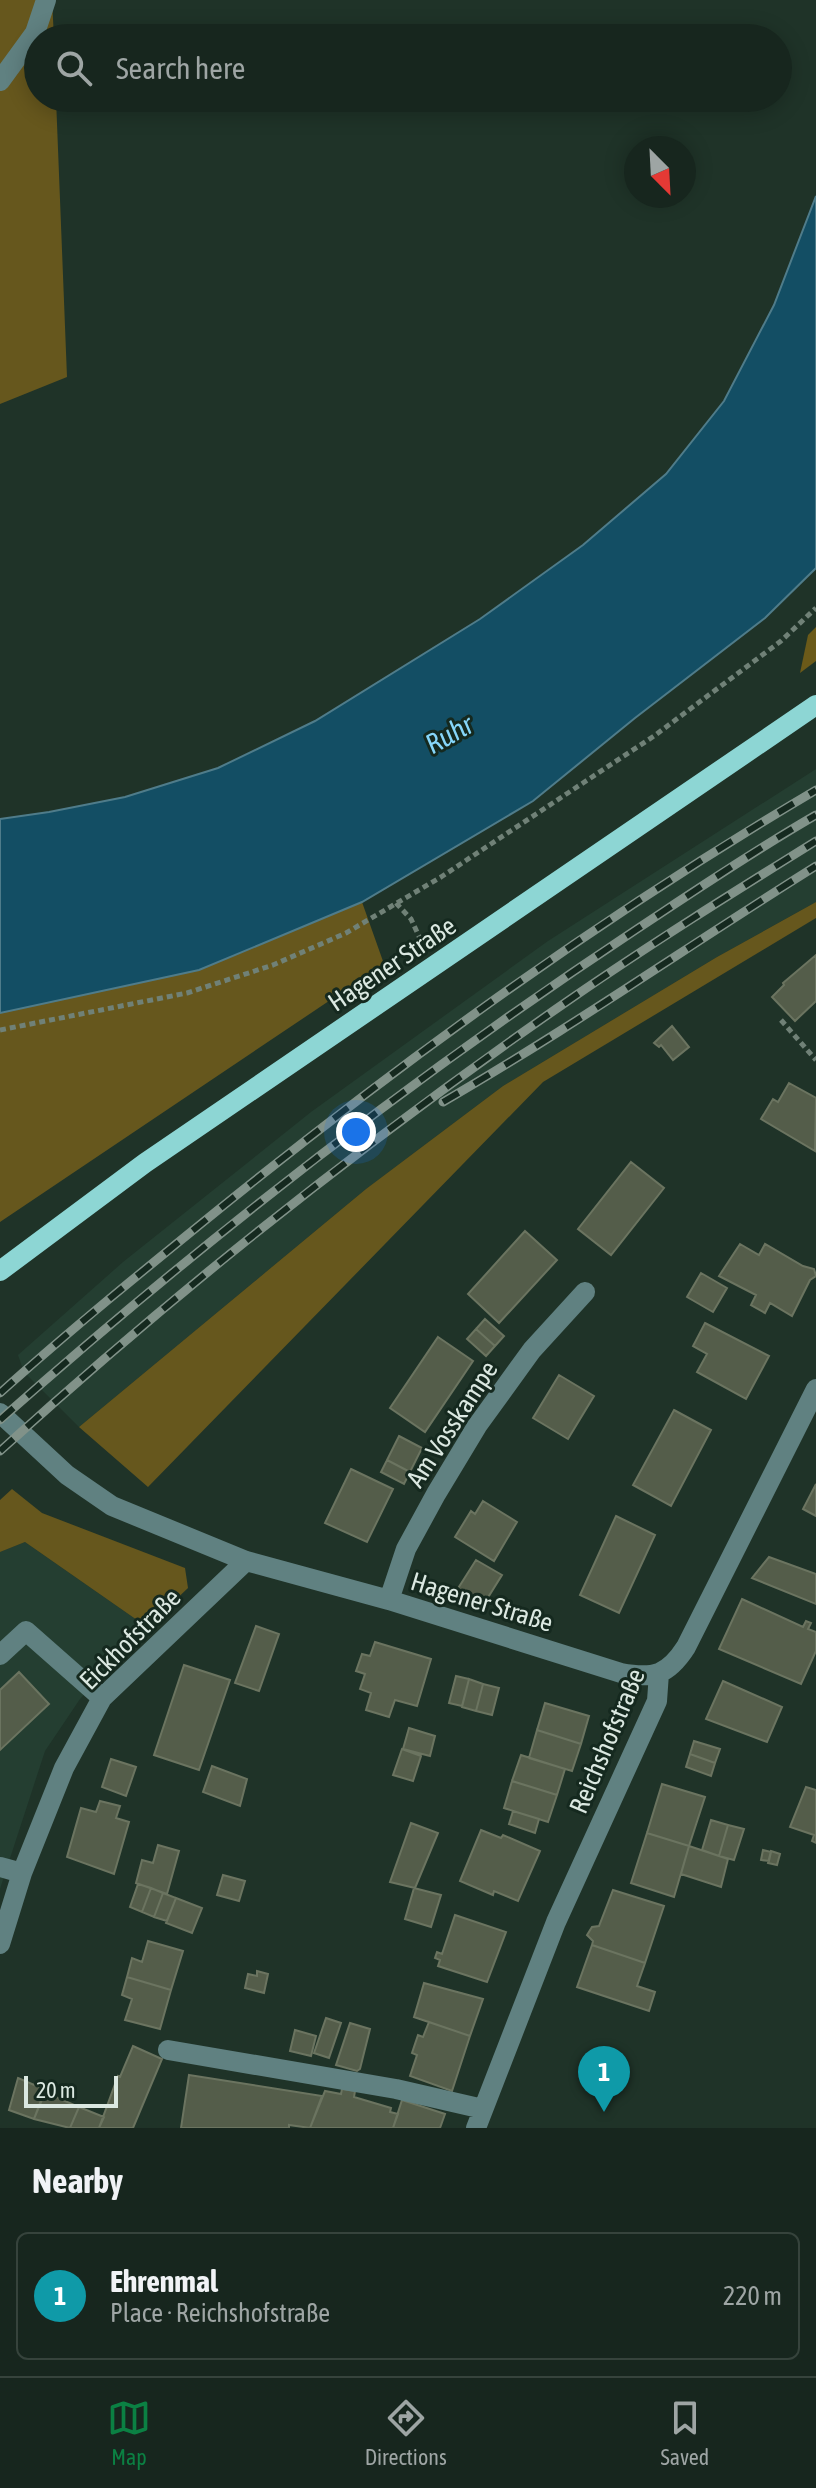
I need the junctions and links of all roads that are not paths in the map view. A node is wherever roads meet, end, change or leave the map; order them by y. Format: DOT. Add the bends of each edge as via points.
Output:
graph roads {
  1 [pos="46,0"];
  2 [pos="38,24"];
  3 [pos="24,48"];
  4 [pos="0,81"];
  5 [pos="816,705"];
  6 [pos="0,1271"];
  7 [pos="585,1292"];
  8 [pos="816,1389"];
  9 [pos="0,1413"];
  10 [pos="246,1561"];
  11 [pos="389,1600"];
  12 [pos="0,1655"];
  13 [pos="659,1673"];
  14 [pos="102,1698"];
  15 [pos="0,1867"];
  16 [pos="22,1873"];
  17 [pos="0,1944"];
  18 [pos="168,2050"];
  19 [pos="479,2119"];
  1 -- 2 [label="street"];
  3 -- 4 [label="street"];
  5 -- 6 [label="main road, Hagener Straße" via="145,1163"];
  7 -- 11 [label="street, Am Vosskampe" via="532,1350 477,1426 406,1549"];
  8 -- 13 [label="street, Reichshofstraße" via="686,1647 675,1664"];
  9 -- 10 [label="street, Hagener Straße" via="67,1475 112,1506"];
  10 -- 11 [label="street, Hagener Straße"];
  10 -- 14 [label="street, Eickhofstraße"];
  11 -- 13 [label="street, Hagener Straße" via="621,1673"];
  12 -- 14 [label="street" via="26,1631"];
  13 -- 19 [label="street, Reichshofstraße" via="657,1701 556,1922"];
  14 -- 16 [label="street, Eickhofstraße" via="64,1768"];
  15 -- 16 [label="street"];
  16 -- 17 [label="street, Eickhofstraße"];
  18 -- 19 [label="street" via="396,2089"];
}
